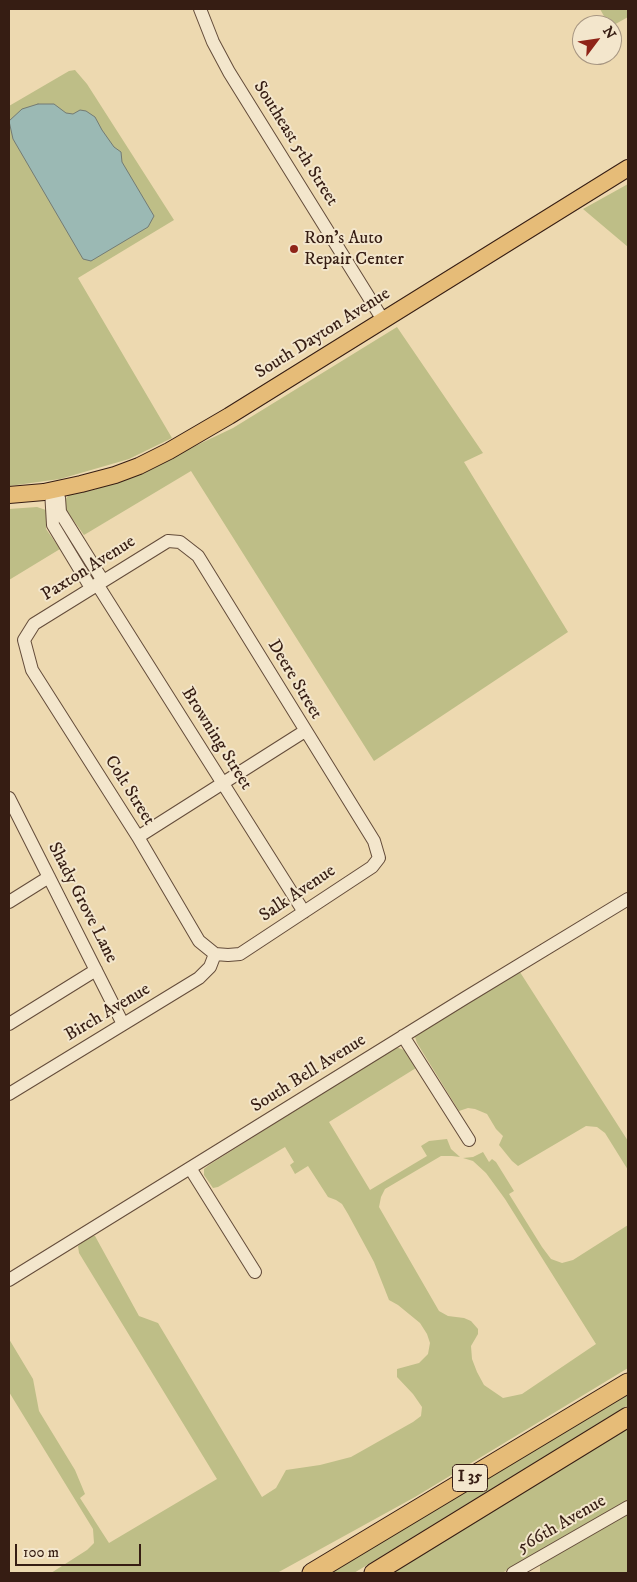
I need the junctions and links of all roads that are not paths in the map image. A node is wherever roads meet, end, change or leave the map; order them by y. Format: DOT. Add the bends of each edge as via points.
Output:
graph roads {
  1 [pos="200,9"];
  2 [pos="628,168"];
  3 [pos="383,320"];
  4 [pos="54,490"];
  5 [pos="9,495"];
  6 [pos="180,542"];
  7 [pos="97,585"];
  8 [pos="24,640"];
  9 [pos="305,731"];
  10 [pos="223,783"];
  11 [pos="11,806"];
  12 [pos="138,837"];
  13 [pos="374,841"];
  14 [pos="49,877"];
  15 [pos="628,899"];
  16 [pos="9,902"];
  17 [pos="304,912"];
  18 [pos="215,954"];
  19 [pos="96,970"];
  20 [pos="9,1024"];
  21 [pos="123,1024"];
  22 [pos="403,1036"];
  23 [pos="9,1094"];
  24 [pos="469,1140"];
  25 [pos="190,1168"];
  26 [pos="255,1272"];
  27 [pos="9,1280"];
  28 [pos="628,1383"];
  29 [pos="628,1417"];
  30 [pos="628,1507"];
  31 [pos="423,1544"];
  32 [pos="346,1552"];
  33 [pos="304,1573"];
  34 [pos="312,1573"];
  35 [pos="374,1573"];
  36 [pos="380,1573"];
  37 [pos="513,1573"];
  1 -- 3 [label="street, Southeast 5th Street" via="229,72"];
  2 -- 3 [label="main road, South Dayton Avenue"];
  3 -- 4 [label="main road, South Dayton Avenue" via="169,451 115,475"];
  4 -- 5 [label="main road, South Dayton Avenue"];
  4 -- 7 [label="street, Browning Street" via="60,512"];
  6 -- 7 [label="street, Paxton Avenue" via="168,541"];
  6 -- 9 [label="street, Deere Street" via="198,556"];
  7 -- 8 [label="street, Paxton Avenue" via="34,624"];
  7 -- 10 [label="street, Browning Street"];
  8 -- 12 [label="street, Colt Street" via="32,670"];
  9 -- 10 [label="street"];
  9 -- 13 [label="street, Deere Street"];
  10 -- 12 [label="street"];
  10 -- 17 [label="street, Browning Street"];
  11 -- 14 [label="street, Shady Grove Lane"];
  12 -- 18 [label="street, Colt Street" via="199,941"];
  13 -- 17 [label="street, Salk Avenue" via="379,858 372,867"];
  14 -- 16 [label="street"];
  14 -- 19 [label="street, Shady Grove Lane"];
  15 -- 22 [label="street, South Bell Avenue"];
  17 -- 18 [label="street, Salk Avenue" via="240,954"];
  18 -- 21 [label="street, Birch Avenue" via="210,967 199,978"];
  19 -- 20 [label="street"];
  19 -- 21 [label="street, Shady Grove Lane"];
  21 -- 23 [label="street, Birch Avenue"];
  22 -- 24 [label="street"];
  22 -- 25 [label="street, South Bell Avenue"];
  25 -- 26 [label="street"];
  25 -- 27 [label="street, South Bell Avenue"];
  28 -- 32 [label="highway, I 35"];
  29 -- 31 [label="highway, I 35"];
  30 -- 37 [label="street, 566th Avenue"];
  31 -- 35 [label="highway, I 35"];
  31 -- 36 [label="highway"];
  32 -- 33 [label="highway"];
  32 -- 34 [label="highway, I 35"];
}
